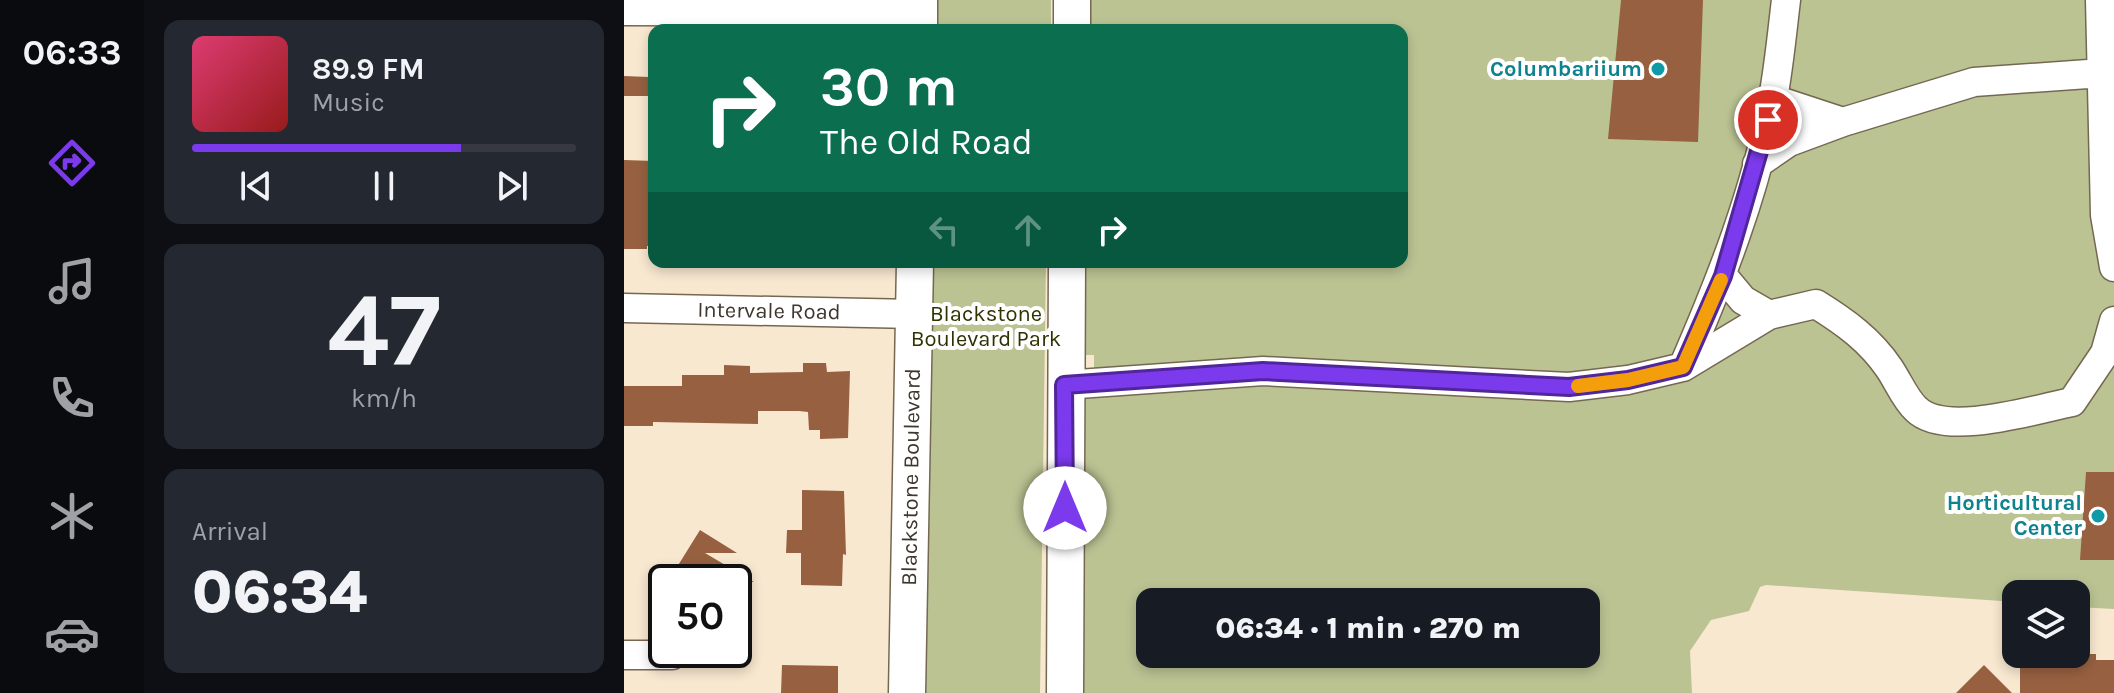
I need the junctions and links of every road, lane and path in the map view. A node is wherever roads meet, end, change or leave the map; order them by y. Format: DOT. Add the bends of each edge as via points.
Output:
graph roads {
  1 [pos="1072,0"];
  2 [pos="1786,0"];
  3 [pos="2100,0"];
  4 [pos="624,11"];
  5 [pos="919,14"];
  6 [pos="1072,24"];
  7 [pos="2102,73"];
  8 [pos="1773,99"];
  9 [pos="1843,122"];
  10 [pos="1757,164"];
  11 [pos="2114,267"];
  12 [pos="915,268"];
  13 [pos="1067,268"];
  14 [pos="1723,276"];
  15 [pos="624,308"];
  16 [pos="914,314"];
  17 [pos="1769,315"];
  18 [pos="2114,321"];
  19 [pos="1683,367"];
  20 [pos="1064,385"];
  21 [pos="624,655"];
  22 [pos="648,655"];
  23 [pos="907,693"];
  24 [pos="1065,693"];
  1 -- 6 [label="main road"];
  2 -- 8 [label="street"];
  3 -- 7 [label="street"];
  4 -- 5 [label="street"];
  7 -- 9 [label="street" via="1974,82"];
  7 -- 11 [label="street" via="2105,215"];
  8 -- 9 [label="street"];
  8 -- 10 [label="street"];
  9 -- 10 [label="street" via="1789,142"];
  10 -- 14 [label="street"];
  12 -- 16 [label="main road, Blackstone Boulevard"];
  13 -- 20 [label="main road"];
  14 -- 17 [label="street" via="1743,300"];
  14 -- 19 [label="street"];
  15 -- 16 [label="street, Intervale Road"];
  16 -- 23 [label="main road, Blackstone Boulevard"];
  17 -- 18 [label="street" via="1816,304 1855,329 1918,411 1951,422 2072,402 2105,353"];
  17 -- 19 [label="street"];
  19 -- 20 [label="street" via="1569,387 1263,371"];
  20 -- 24 [label="main road"];
  21 -- 22 [label="street"];
}
